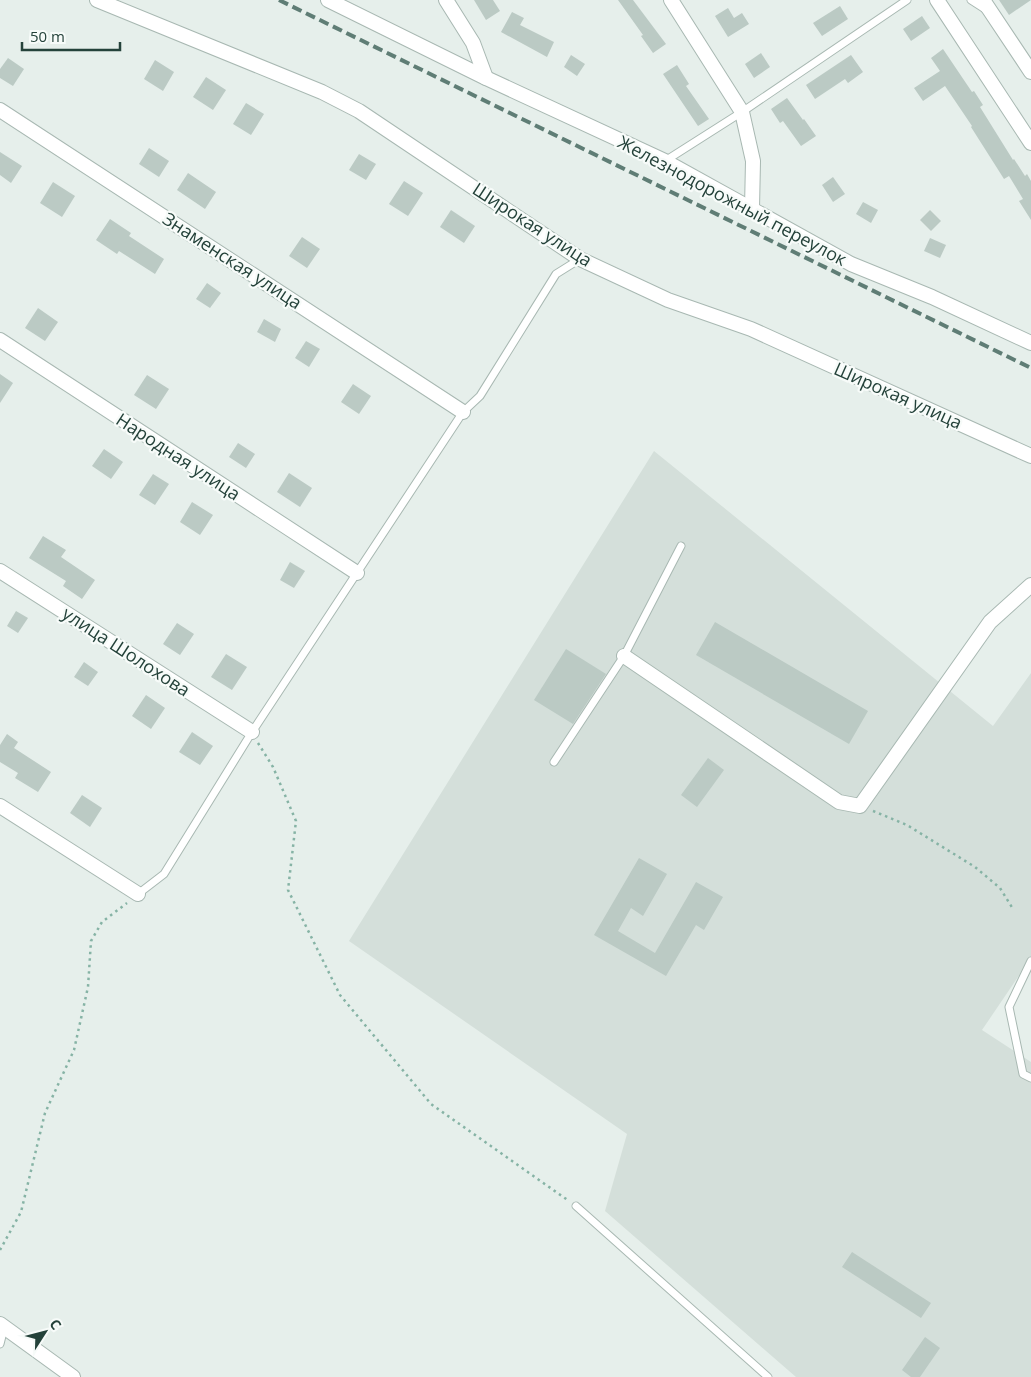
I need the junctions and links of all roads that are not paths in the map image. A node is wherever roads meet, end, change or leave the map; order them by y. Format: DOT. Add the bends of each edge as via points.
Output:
graph roads {
  1 [pos="97,0"];
  2 [pos="328,0"];
  3 [pos="446,0"];
  4 [pos="671,0"];
  5 [pos="907,0"];
  6 [pos="938,0"];
  7 [pos="971,0"];
  8 [pos="983,0"];
  9 [pos="993,15"];
  10 [pos="1031,72"];
  11 [pos="486,78"];
  12 [pos="0,110"];
  13 [pos="742,112"];
  14 [pos="1031,142"];
  15 [pos="665,161"];
  16 [pos="752,208"];
  17 [pos="580,259"];
  18 [pos="0,340"];
  19 [pos="1031,344"];
  20 [pos="463,412"];
  21 [pos="1031,456"];
  22 [pos="681,546"];
  23 [pos="0,571"];
  24 [pos="357,573"];
  25 [pos="1031,585"];
  26 [pos="624,656"];
  27 [pos="252,732"];
  28 [pos="554,762"];
  29 [pos="0,806"];
  30 [pos="138,894"];
  31 [pos="1031,961"];
  32 [pos="1031,1078"];
  33 [pos="576,1206"];
  34 [pos="2,1326"];
  35 [pos="0,1344"];
  36 [pos="73,1377"];
  37 [pos="768,1377"];
  1 -- 17 [label="street, Широкая улица" via="322,92 359,111"];
  2 -- 11 [label="street, Железнодорожный переулок"];
  3 -- 11 [label="street" via="473,43"];
  4 -- 13 [label="street"];
  5 -- 13 [label="lane"];
  6 -- 14 [label="street"];
  7 -- 9 [label="lane"];
  8 -- 9 [label="street"];
  9 -- 10 [label="street"];
  11 -- 15 [label="street, Железнодорожный переулок"];
  12 -- 20 [label="street, Знаменская улица"];
  13 -- 15 [label="lane"];
  13 -- 16 [label="street" via="753,161"];
  15 -- 16 [label="street, Железнодорожный переулок"];
  16 -- 19 [label="street, Железнодорожный переулок" via="851,264 932,297"];
  17 -- 20 [label="lane" via="556,274 480,396"];
  17 -- 21 [label="street, Широкая улица" via="668,300 752,330"];
  18 -- 24 [label="street, Народная улица"];
  20 -- 24 [label="lane"];
  22 -- 26 [label="lane"];
  23 -- 27 [label="street, улица Шолохова"];
  24 -- 27 [label="lane"];
  25 -- 26 [label="street" via="990,622 860,806 839,802"];
  26 -- 28 [label="lane"];
  27 -- 30 [label="lane" via="164,874"];
  29 -- 30 [label="street"];
  31 -- 32 [label="lane" via="1009,1007 1023,1074"];
  33 -- 37 [label="lane"];
  34 -- 35 [label="lane"];
  34 -- 36 [label="street"];
}
